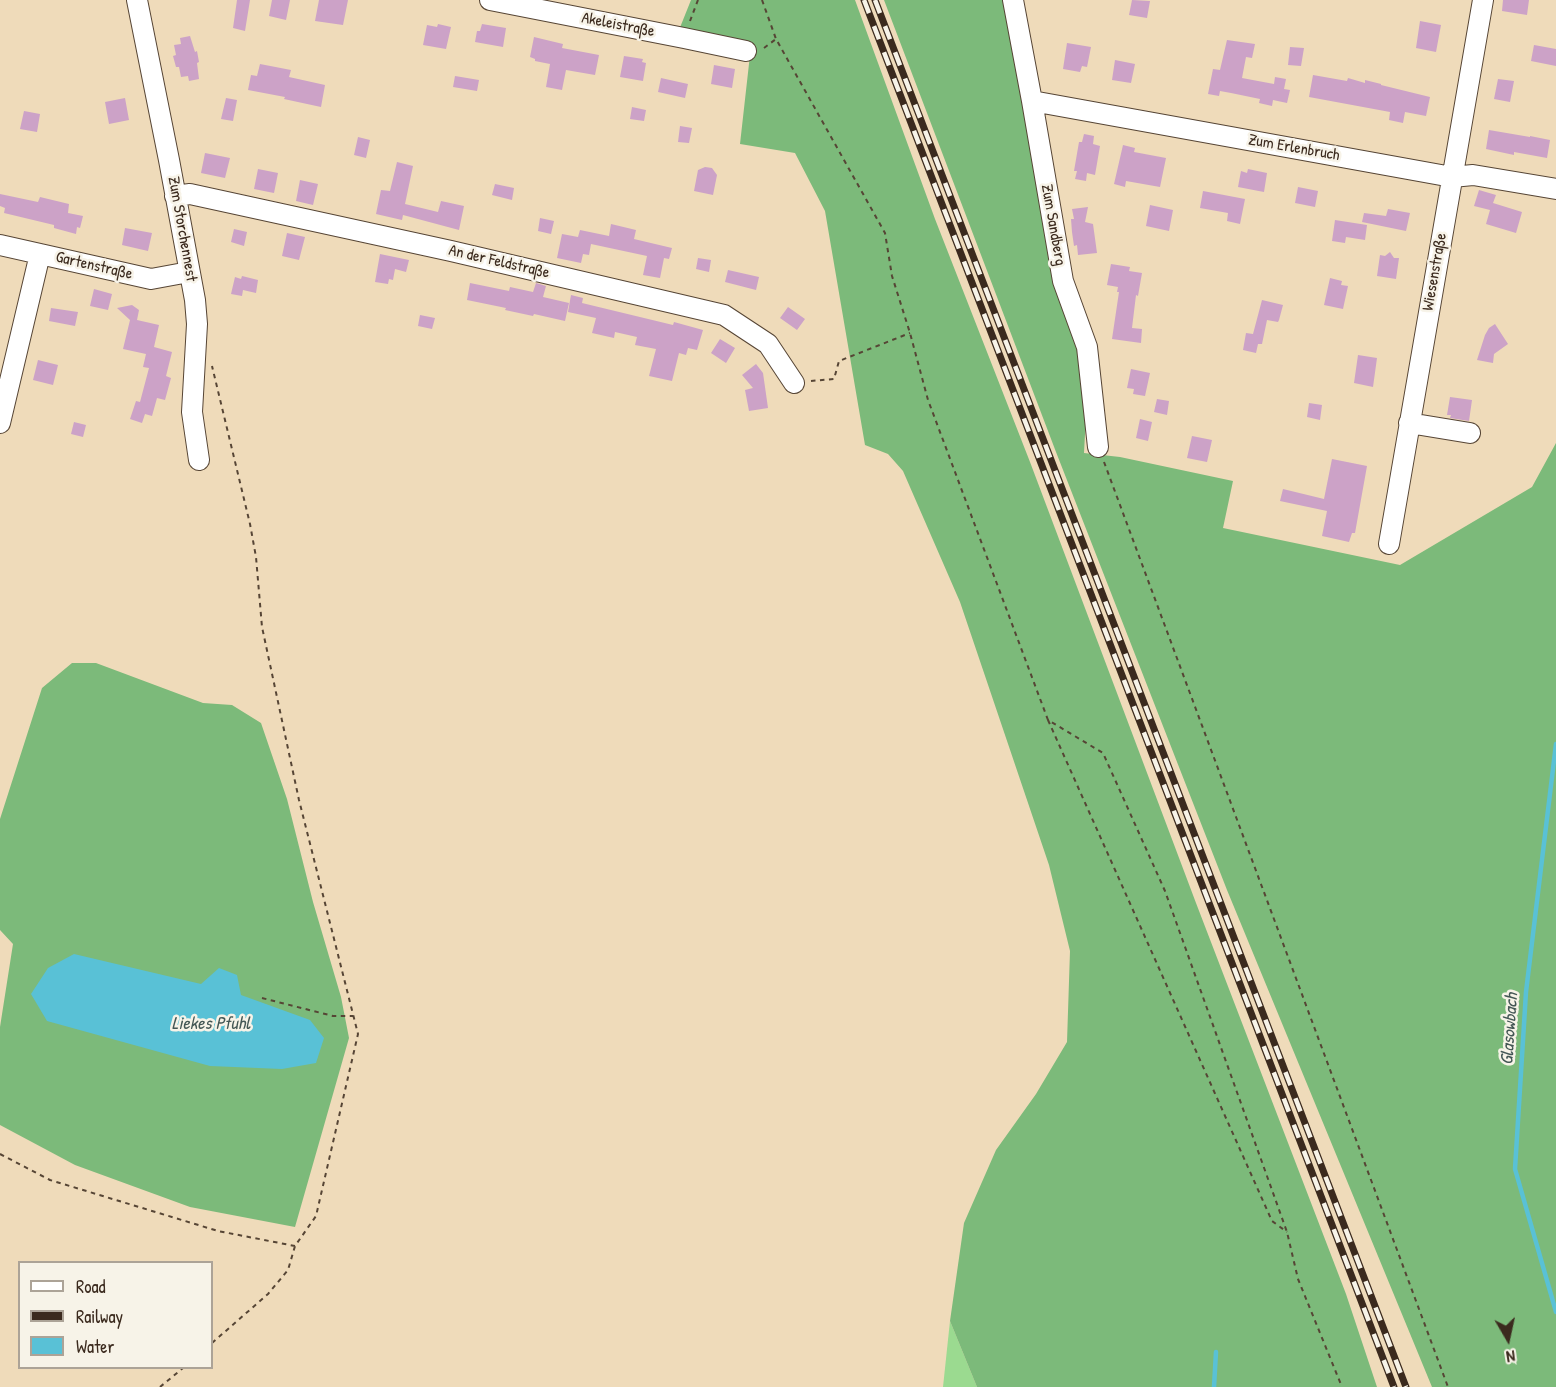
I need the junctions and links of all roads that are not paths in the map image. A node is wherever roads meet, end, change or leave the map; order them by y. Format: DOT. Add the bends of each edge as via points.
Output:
graph roads {
  1 [pos="137,0"];
  2 [pos="490,0"];
  3 [pos="1013,0"];
  4 [pos="1483,0"];
  5 [pos="746,51"];
  6 [pos="1032,101"];
  7 [pos="1452,177"];
  8 [pos="1556,189"];
  9 [pos="176,196"];
  10 [pos="0,245"];
  11 [pos="40,254"];
  12 [pos="189,272"];
  13 [pos="794,383"];
  14 [pos="0,423"];
  15 [pos="1410,423"];
  16 [pos="1470,433"];
  17 [pos="1098,447"];
  18 [pos="199,460"];
  19 [pos="1389,544"];
  1 -- 9 [label="street, Zum Storchennest"];
  2 -- 5 [label="street, Akeleistraße"];
  3 -- 6 [label="street, Zum Sandberg"];
  4 -- 7 [label="street, Wiesenstraße"];
  6 -- 7 [label="street, Zum Erlenbruch"];
  6 -- 17 [label="street, Zum Sandberg" via="1063,281 1087,347"];
  7 -- 8 [label="street, Zum Erlenbruch" via="1473,175"];
  7 -- 15 [label="street, Wiesenstraße"];
  9 -- 12 [label="street, Zum Storchennest"];
  9 -- 13 [label="street, An der Feldstraße" via="190,194 440,248 724,315 768,344"];
  10 -- 11 [label="street, Gartenstraße"];
  11 -- 12 [label="street, Gartenstraße" via="151,279"];
  11 -- 14 [label="street"];
  12 -- 18 [label="street, Zum Storchennest" via="195,300 192,412"];
  15 -- 16 [label="street"];
  15 -- 19 [label="street, Wiesenstraße"];
}
